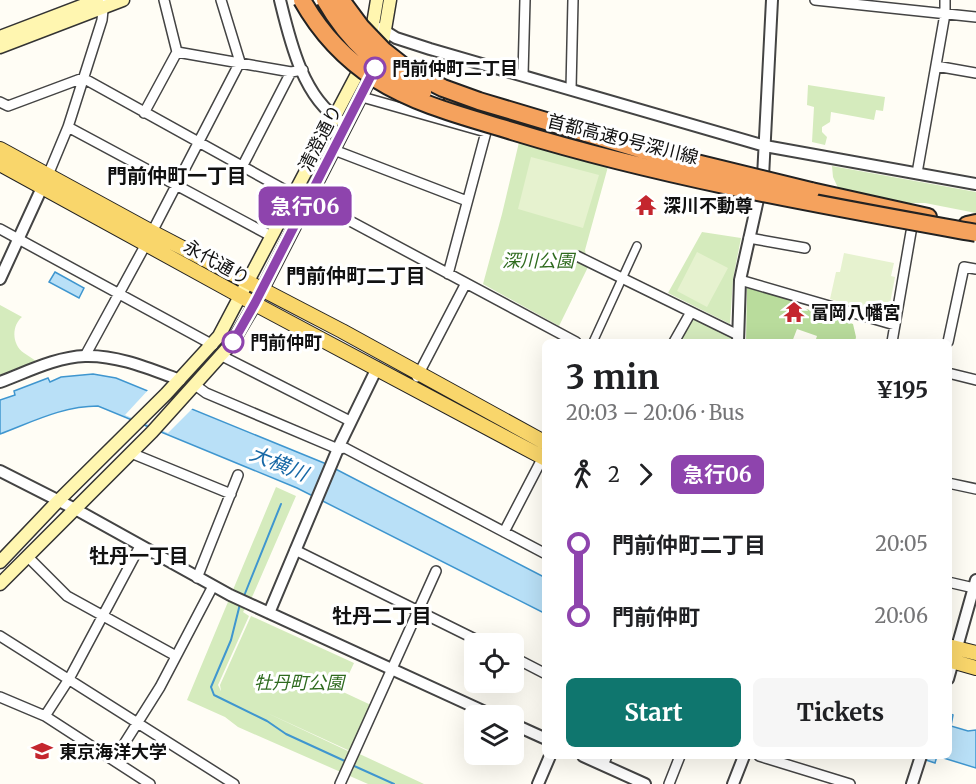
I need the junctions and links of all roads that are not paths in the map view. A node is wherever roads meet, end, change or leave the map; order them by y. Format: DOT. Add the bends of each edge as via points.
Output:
graph roads {
  1 [pos="123,0"];
  2 [pos="164,0"];
  3 [pos="221,0"];
  4 [pos="280,0"];
  5 [pos="302,0"];
  6 [pos="325,0"];
  7 [pos="341,0"];
  8 [pos="377,0"];
  9 [pos="390,0"];
  10 [pos="525,0"];
  11 [pos="573,0"];
  12 [pos="772,0"];
  13 [pos="815,0"];
  14 [pos="945,0"];
  15 [pos="102,2"];
  16 [pos="945,14"];
  17 [pos="976,17"];
  18 [pos="374,24"];
  19 [pos="385,33"];
  20 [pos="1,38"];
  21 [pos="177,52"];
  22 [pos="240,62"];
  23 [pos="936,66"];
  24 [pos="297,71"];
  25 [pos="976,73"];
  26 [pos="523,75"];
  27 [pos="83,78"];
  28 [pos="571,89"];
  29 [pos="362,97"];
  30 [pos="0,102"];
  31 [pos="459,109"];
  32 [pos="144,113"];
  33 [pos="334,117"];
  34 [pos="347,125"];
  35 [pos="68,127"];
  36 [pos="595,135"];
  37 [pos="199,143"];
  38 [pos="765,146"];
  39 [pos="0,149"];
  40 [pos="334,150"];
  41 [pos="0,164"];
  42 [pos="242,167"];
  43 [pos="918,173"];
  44 [pos="45,181"];
  45 [pos="976,184"];
  46 [pos="176,185"];
  47 [pos="761,186"];
  48 [pos="294,195"];
  49 [pos="309,199"];
  50 [pos="467,201"];
  51 [pos="821,205"];
  52 [pos="974,227"];
  53 [pos="0,229"];
  54 [pos="911,232"];
  55 [pos="271,236"];
  56 [pos="149,238"];
  57 [pos="749,238"];
  58 [pos="18,239"];
  59 [pos="976,240"];
  60 [pos="637,246"];
  61 [pos="805,248"];
  62 [pos="577,256"];
  63 [pos="976,270"];
  64 [pos="448,274"];
  65 [pos="623,277"];
  66 [pos="0,279"];
  67 [pos="740,280"];
  68 [pos="248,282"];
  69 [pos="466,283"];
  70 [pos="261,290"];
  71 [pos="118,294"];
  72 [pos="241,296"];
  73 [pos="255,303"];
  74 [pos="690,312"];
  75 [pos="895,326"];
  76 [pos="738,338"];
  77 [pos="570,339"];
  78 [pos="594,339"];
  79 [pos="676,339"];
  80 [pos="893,339"];
  81 [pos="949,339"];
  82 [pos="213,345"];
  83 [pos="85,356"];
  84 [pos="222,356"];
  85 [pos="377,368"];
  86 [pos="419,374"];
  87 [pos="952,374"];
  88 [pos="180,380"];
  89 [pos="976,380"];
  90 [pos="0,382"];
  91 [pos="195,386"];
  92 [pos="412,387"];
  93 [pos="350,422"];
  94 [pos="542,447"];
  95 [pos="338,449"];
  96 [pos="131,453"];
  97 [pos="0,471"];
  98 [pos="238,475"];
  99 [pos="952,484"];
  100 [pos="976,489"];
  101 [pos="231,494"];
  102 [pos="58,501"];
  103 [pos="75,509"];
  104 [pos="504,532"];
  105 [pos="140,546"];
  106 [pos="295,550"];
  107 [pos="542,552"];
  108 [pos="28,556"];
  109 [pos="0,562"];
  110 [pos="436,571"];
  111 [pos="197,578"];
  112 [pos="952,582"];
  113 [pos="975,584"];
  114 [pos="0,585"];
  115 [pos="213,586"];
  116 [pos="418,611"];
  117 [pos="269,613"];
  118 [pos="103,615"];
  119 [pos="464,634"];
  120 [pos="0,636"];
  121 [pos="976,653"];
  122 [pos="952,654"];
  123 [pos="176,656"];
  124 [pos="524,663"];
  125 [pos="976,668"];
  126 [pos="392,669"];
  127 [pos="542,672"];
  128 [pos="69,679"];
  129 [pos="0,697"];
  130 [pos="470,705"];
  131 [pos="45,716"];
  132 [pos="139,723"];
  133 [pos="524,729"];
  134 [pos="542,737"];
  135 [pos="549,759"];
  136 [pos="679,759"];
  137 [pos="743,759"];
  138 [pos="767,759"];
  139 [pos="920,759"];
  140 [pos="114,760"];
  141 [pos="605,761"];
  142 [pos="822,780"];
  143 [pos="342,781"];
  144 [pos="150,784"];
  145 [pos="234,784"];
  146 [pos="538,784"];
  147 [pos="645,784"];
  148 [pos="669,784"];
  149 [pos="733,784"];
  150 [pos="850,784"];
  151 [pos="912,784"];
  1 -- 15 [label="main road"];
  2 -- 21 [label="street"];
  3 -- 22 [label="street"];
  4 -- 24 [label="street"];
  5 -- 51 [label="highway, 首都高速9号深川線, bridge" via="325,33 354,63 383,83 426,104 550,143"];
  6 -- 36 [label="highway, bridge" via="358,46 423,92 547,131 576,137"];
  7 -- 36 [label="highway, 首都高速9号深川線, bridge" via="383,50 426,80 479,101"];
  8 -- 18 [label="main road, 清澄通り"];
  9 -- 19 [label="main road, 清澄通り"];
  10 -- 26 [label="street"];
  11 -- 28 [label="street"];
  12 -- 38 [label="street"];
  13 -- 16 [label="street"];
  14 -- 16 [label="street"];
  15 -- 20 [label="main road"];
  15 -- 27 [label="street" via="102,20"];
  16 -- 17 [label="street"];
  16 -- 23 [label="street"];
  18 -- 19 [label="street"];
  18 -- 33 [label="main road, 清澄通り" via="361,68"];
  19 -- 26 [label="street"];
  19 -- 29 [label="main road, 清澄通り"];
  21 -- 22 [label="street"];
  21 -- 32 [label="street"];
  22 -- 24 [label="street"];
  22 -- 37 [label="street"];
  23 -- 25 [label="street"];
  23 -- 43 [label="street"];
  24 -- 33 [label="street"];
  24 -- 42 [label="street"];
  26 -- 28 [label="street"];
  27 -- 30 [label="street" via="8,106"];
  27 -- 32 [label="street"];
  27 -- 35 [label="street"];
  28 -- 38 [label="street"];
  29 -- 34 [label="main road, 清澄通り"];
  29 -- 50 [label="street" via="486,132"];
  31 -- 47 [label="street"];
  32 -- 37 [label="street"];
  33 -- 34 [label="street"];
  33 -- 48 [label="main road, 清澄通り"];
  34 -- 40 [label="main road, 清澄通り"];
  35 -- 44 [label="street"];
  35 -- 46 [label="street"];
  36 -- 52 [label="highway, 首都高速9号深川線, bridge" via="697,165"];
  37 -- 42 [label="street"];
  37 -- 46 [label="street"];
  38 -- 43 [label="street"];
  38 -- 47 [label="street"];
  39 -- 44 [label="main road, 永代通り"];
  40 -- 49 [label="main road, 清澄通り"];
  40 -- 50 [label="street"];
  41 -- 44 [label="main road, 永代通り"];
  42 -- 48 [label="street"];
  43 -- 45 [label="street"];
  44 -- 56 [label="main road, 永代通り"];
  44 -- 58 [label="street"];
  46 -- 55 [label="street"];
  46 -- 56 [label="street"];
  47 -- 57 [label="street"];
  48 -- 55 [label="main road, 清澄通り"];
  49 -- 64 [label="street"];
  49 -- 70 [label="main road, 清澄通り"];
  50 -- 64 [label="street"];
  51 -- 52 [label="highway, 首都高速9号深川線, bridge"];
  51 -- 59 [label="highway, bridge" via="847,215"];
  53 -- 58 [label="street"];
  54 -- 75 [label="street"];
  55 -- 68 [label="main road, 清澄通り"];
  56 -- 68 [label="main road, 永代通り"];
  56 -- 71 [label="street"];
  56 -- 72 [label="main road, 永代通り"];
  57 -- 61 [label="street"];
  57 -- 67 [label="street"];
  58 -- 66 [label="street"];
  58 -- 71 [label="street"];
  60 -- 65 [label="street"];
  62 -- 65 [label="street"];
  63 -- 81 [label="street" via="964,267"];
  64 -- 69 [label="street"];
  65 -- 74 [label="street"];
  65 -- 78 [label="street"];
  67 -- 75 [label="street"];
  67 -- 76 [label="street"];
  68 -- 70 [label="main road, 永代通り"];
  68 -- 72 [label="main road, 清澄通り"];
  69 -- 77 [label="street"];
  69 -- 86 [label="street"];
  70 -- 73 [label="main road, 清澄通り"];
  70 -- 86 [label="main road, 永代通り"];
  71 -- 82 [label="street"];
  71 -- 83 [label="street"];
  72 -- 73 [label="main road, 永代通り"];
  72 -- 82 [label="main road, 清澄通り"];
  73 -- 84 [label="main road, 清澄通り"];
  73 -- 85 [label="main road, 永代通り"];
  74 -- 76 [label="street"];
  74 -- 79 [label="street"];
  75 -- 80 [label="street"];
  82 -- 88 [label="main road, 清澄通り"];
  83 -- 88 [label="street" via="117,358"];
  83 -- 90 [label="street" via="51,363"];
  84 -- 91 [label="main road, 清澄通り"];
  84 -- 93 [label="street"];
  85 -- 92 [label="main road, 永代通り"];
  85 -- 93 [label="street"];
  86 -- 92 [label="street"];
  86 -- 94 [label="main road, 永代通り"];
  87 -- 89 [label="street"];
  88 -- 102 [label="main road, 清澄通り"];
  91 -- 95 [label="street"];
  91 -- 96 [label="main road, 清澄通り"];
  92 -- 94 [label="main road, 永代通り"];
  93 -- 95 [label="street"];
  94 -- 104 [label="street"];
  95 -- 104 [label="street" via="345,448"];
  95 -- 106 [label="street"];
  96 -- 101 [label="street"];
  96 -- 103 [label="main road"];
  97 -- 102 [label="street"];
  98 -- 101 [label="street"];
  99 -- 100 [label="street"];
  101 -- 111 [label="street"];
  102 -- 103 [label="street"];
  102 -- 109 [label="main road"];
  103 -- 105 [label="street"];
  103 -- 108 [label="main road"];
  104 -- 107 [label="street"];
  105 -- 111 [label="street"];
  105 -- 118 [label="street"];
  106 -- 116 [label="street"];
  106 -- 117 [label="street"];
  108 -- 114 [label="main road"];
  108 -- 118 [label="street" via="68,596"];
  110 -- 116 [label="street"];
  111 -- 115 [label="street"];
  112 -- 113 [label="street"];
  113 -- 122 [label="street"];
  115 -- 117 [label="street"];
  115 -- 123 [label="street"];
  116 -- 119 [label="street"];
  116 -- 126 [label="street"];
  117 -- 126 [label="street"];
  118 -- 123 [label="street"];
  118 -- 128 [label="street"];
  120 -- 128 [label="street"];
  121 -- 122 [label="main road"];
  122 -- 125 [label="main road"];
  123 -- 132 [label="street"];
  124 -- 127 [label="street"];
  126 -- 130 [label="street"];
  126 -- 143 [label="street"];
  128 -- 131 [label="street"];
  128 -- 132 [label="street"];
  129 -- 131 [label="street"];
  131 -- 140 [label="street"];
  132 -- 140 [label="street"];
  132 -- 145 [label="street"];
  133 -- 134 [label="street"];
  135 -- 146 [label="street"];
  136 -- 148 [label="street"];
  137 -- 149 [label="street"];
  138 -- 142 [label="street"];
  139 -- 151 [label="street"];
  140 -- 144 [label="street"];
  141 -- 147 [label="street"];
  142 -- 150 [label="street"];
}
